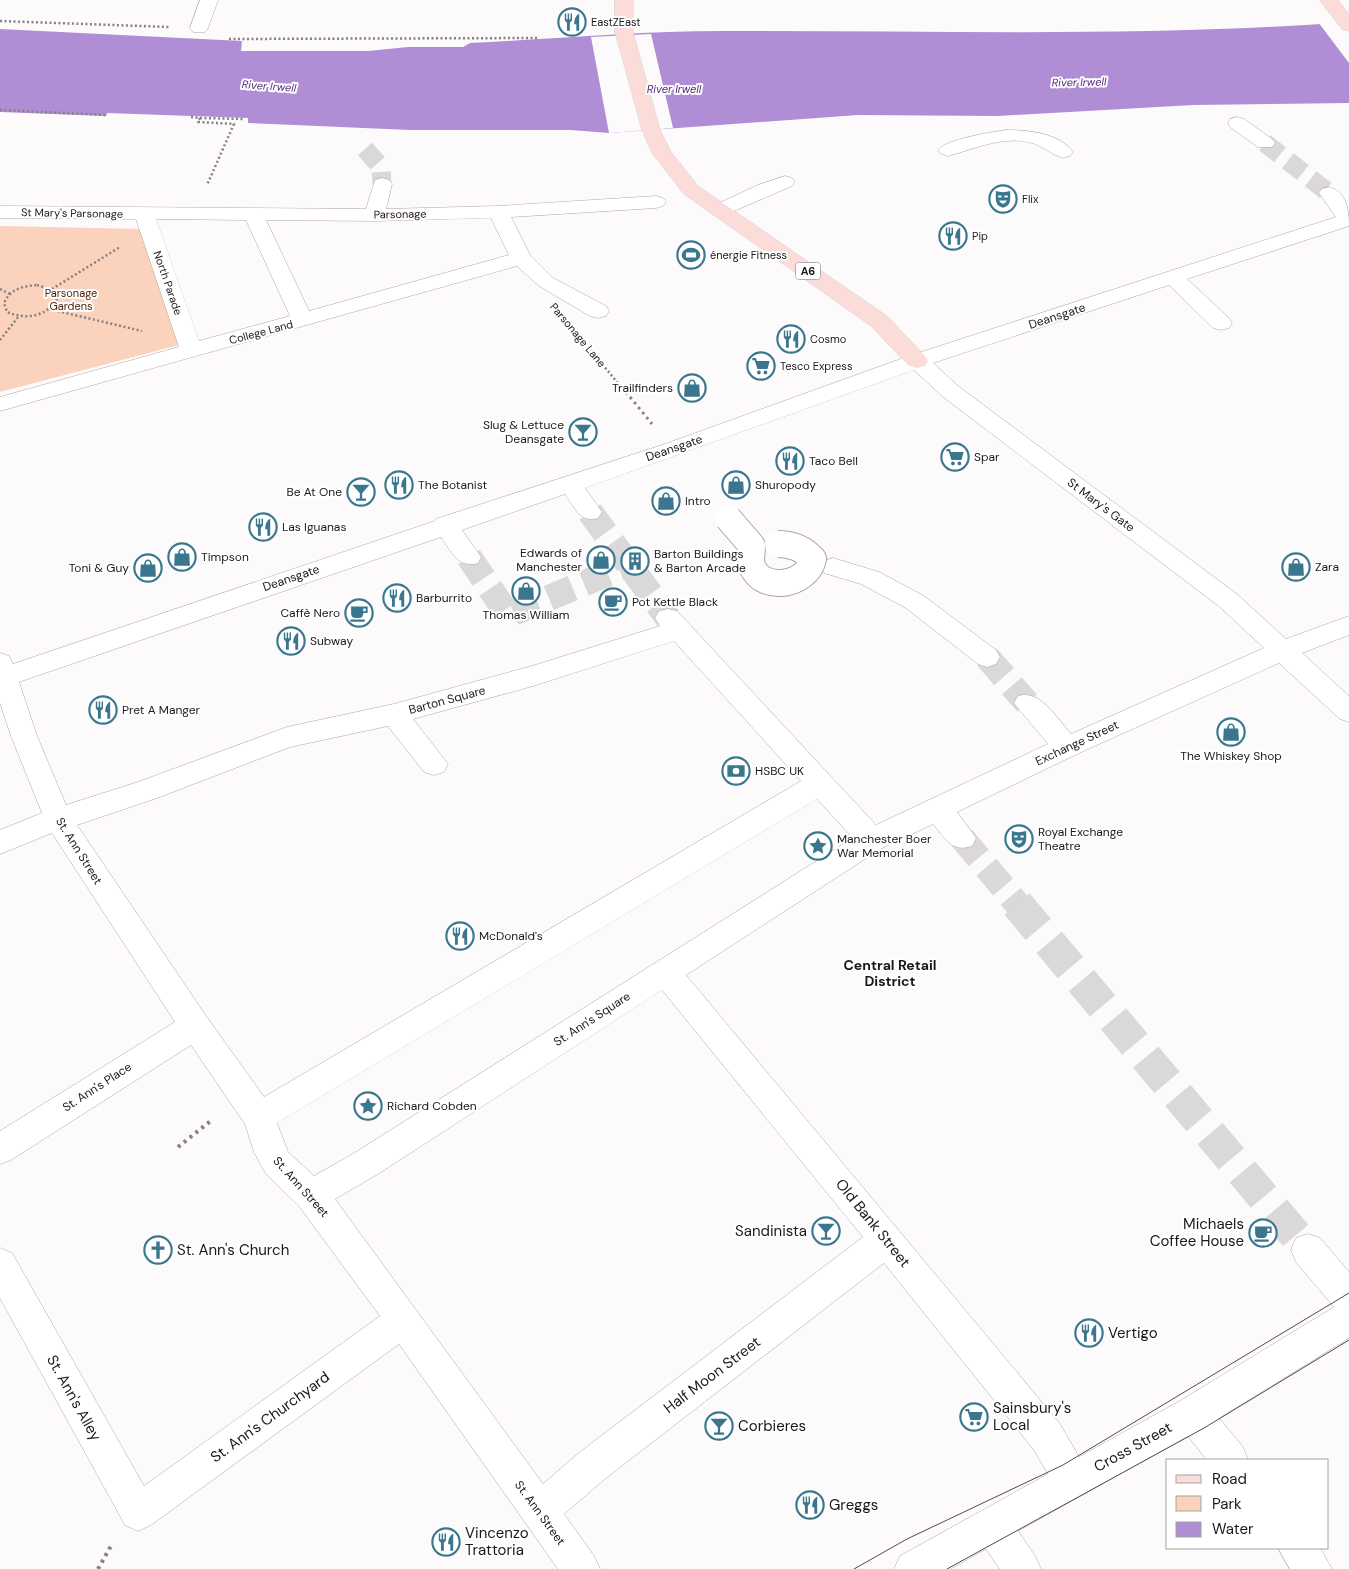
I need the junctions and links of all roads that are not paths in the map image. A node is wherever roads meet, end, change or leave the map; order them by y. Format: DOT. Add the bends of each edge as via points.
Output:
graph roads {
  1 [pos="209,0"];
  2 [pos="624,0"];
  3 [pos="1329,0"];
  4 [pos="1345,22"];
  5 [pos="199,28"];
  6 [pos="1237,123"];
  7 [pos="1265,143"];
  8 [pos="948,150"];
  9 [pos="1063,152"];
  10 [pos="785,182"];
  11 [pos="382,184"];
  12 [pos="1329,193"];
  13 [pos="656,202"];
  14 [pos="720,210"];
  15 [pos="0,212"];
  16 [pos="498,212"];
  17 [pos="254,214"];
  18 [pos="145,215"];
  19 [pos="375,215"];
  20 [pos="1349,219"];
  21 [pos="521,258"];
  22 [pos="1173,278"];
  23 [pos="598,311"];
  24 [pos="303,320"];
  25 [pos="1221,323"];
  26 [pos="191,351"];
  27 [pos="917,361"];
  28 [pos="0,404"];
  29 [pos="570,484"];
  30 [pos="590,512"];
  31 [pos="728,518"];
  32 [pos="445,525"];
  33 [pos="778,544"];
  34 [pos="469,556"];
  35 [pos="832,567"];
  36 [pos="1349,626"];
  37 [pos="1284,650"];
  38 [pos="987,657"];
  39 [pos="1,673"];
  40 [pos="1027,702"];
  41 [pos="1349,712"];
  42 [pos="394,714"];
  43 [pos="1067,747"];
  44 [pos="434,764"];
  45 [pos="820,784"];
  46 [pos="936,808"];
  47 [pos="59,821"];
  48 [pos="962,838"];
  49 [pos="872,840"];
  50 [pos="0,842"];
  51 [pos="665,972"];
  52 [pos="195,1026"];
  53 [pos="259,1117"];
  54 [pos="0,1149"];
  55 [pos="310,1195"];
  56 [pos="886,1240"];
  57 [pos="1308,1250"];
  58 [pos="5,1274"];
  59 [pos="1349,1298"];
  60 [pos="1349,1318"];
  61 [pos="402,1321"];
  62 [pos="1193,1414"];
  63 [pos="1229,1459"];
  64 [pos="1072,1481"];
  65 [pos="138,1512"];
  66 [pos="539,1512"];
  67 [pos="993,1527"];
  68 [pos="1298,1549"];
  69 [pos="581,1569"];
  70 [pos="913,1569"];
  71 [pos="1022,1569"];
  72 [pos="1314,1569"];
  1 -- 5 [label="street"];
  2 -- 14 [label="main road, A6" via="625,35 651,130 662,153 691,190"];
  3 -- 4 [label="main road"];
  6 -- 7 [label="street"];
  8 -- 9 [label="street" via="997,136 1017,134 1044,140"];
  10 -- 14 [label="street"];
  11 -- 19 [label="street"];
  12 -- 20 [label="street"];
  13 -- 16 [label="street, Parsonage"];
  14 -- 27 [label="main road, A6" via="879,321"];
  15 -- 18 [label="street, St Mary's Parsonage"];
  16 -- 19 [label="street, Parsonage"];
  16 -- 21 [label="street"];
  17 -- 18 [label="street, Parsonage"];
  17 -- 19 [label="street, Parsonage"];
  17 -- 24 [label="street"];
  18 -- 26 [label="street, North Parade"];
  20 -- 22 [label="street, Deansgate"];
  21 -- 23 [label="street" via="546,282"];
  21 -- 24 [label="street, College Land"];
  22 -- 25 [label="street"];
  22 -- 27 [label="street, Deansgate"];
  24 -- 26 [label="street, College Land"];
  26 -- 28 [label="street, College Land"];
  27 -- 29 [label="street, Deansgate"];
  27 -- 37 [label="street, St Mary's Gate" via="950,391 1230,601"];
  29 -- 30 [label="street"];
  29 -- 32 [label="street, Deansgate"];
  31 -- 33 [label="street, bridge" via="752,546 753,568 764,577 788,582 804,576 813,559 796,545"];
  32 -- 34 [label="street"];
  32 -- 39 [label="street, Deansgate"];
  35 -- 38 [label="street" via="870,578 915,602"];
  36 -- 37 [label="street, Exchange Street"];
  37 -- 41 [label="street, St Mary's Gate"];
  37 -- 43 [label="street, Exchange Street"];
  39 -- 47 [label="street, St. Ann Street"];
  40 -- 43 [label="street"];
  42 -- 44 [label="street"];
  42 -- 45 [label="street, Barton Square" via="534,676 672,624"];
  42 -- 47 [label="street, Barton Square" via="287,737"];
  43 -- 46 [label="street, Exchange Street"];
  45 -- 49 [label="street, Barton Square"];
  45 -- 53 [label="street"];
  46 -- 48 [label="street"];
  46 -- 49 [label="street, Exchange Street"];
  47 -- 50 [label="street, Barton Square"];
  47 -- 52 [label="street, St. Ann Street"];
  49 -- 51 [label="street, St. Ann's Square"];
  51 -- 55 [label="street, St. Ann's Square" via="367,1163"];
  51 -- 56 [label="street, Old Bank Street"];
  52 -- 53 [label="street, St. Ann Street"];
  52 -- 54 [label="street, St. Ann's Place"];
  53 -- 55 [label="street, St. Ann Street" via="270,1152 277,1163"];
  55 -- 61 [label="street, St. Ann Street"];
  56 -- 64 [label="street, Old Bank Street" via="1046,1437"];
  56 -- 66 [label="street, Half Moon Street" via="593,1465"];
  57 -- 59 [label="street"];
  58 -- 65 [label="street, St. Ann's Alley"];
  60 -- 62 [label="street, Cross Street"];
  61 -- 65 [label="street, St. Ann's Churchyard"];
  61 -- 66 [label="street, St. Ann Street"];
  62 -- 63 [label="street"];
  62 -- 64 [label="street, Cross Street"];
  64 -- 67 [label="street, Cross Street"];
  66 -- 69 [label="street, St. Ann Street"];
  67 -- 70 [label="street, Cross Street"];
  67 -- 71 [label="street"];
  68 -- 72 [label="street"];
}
